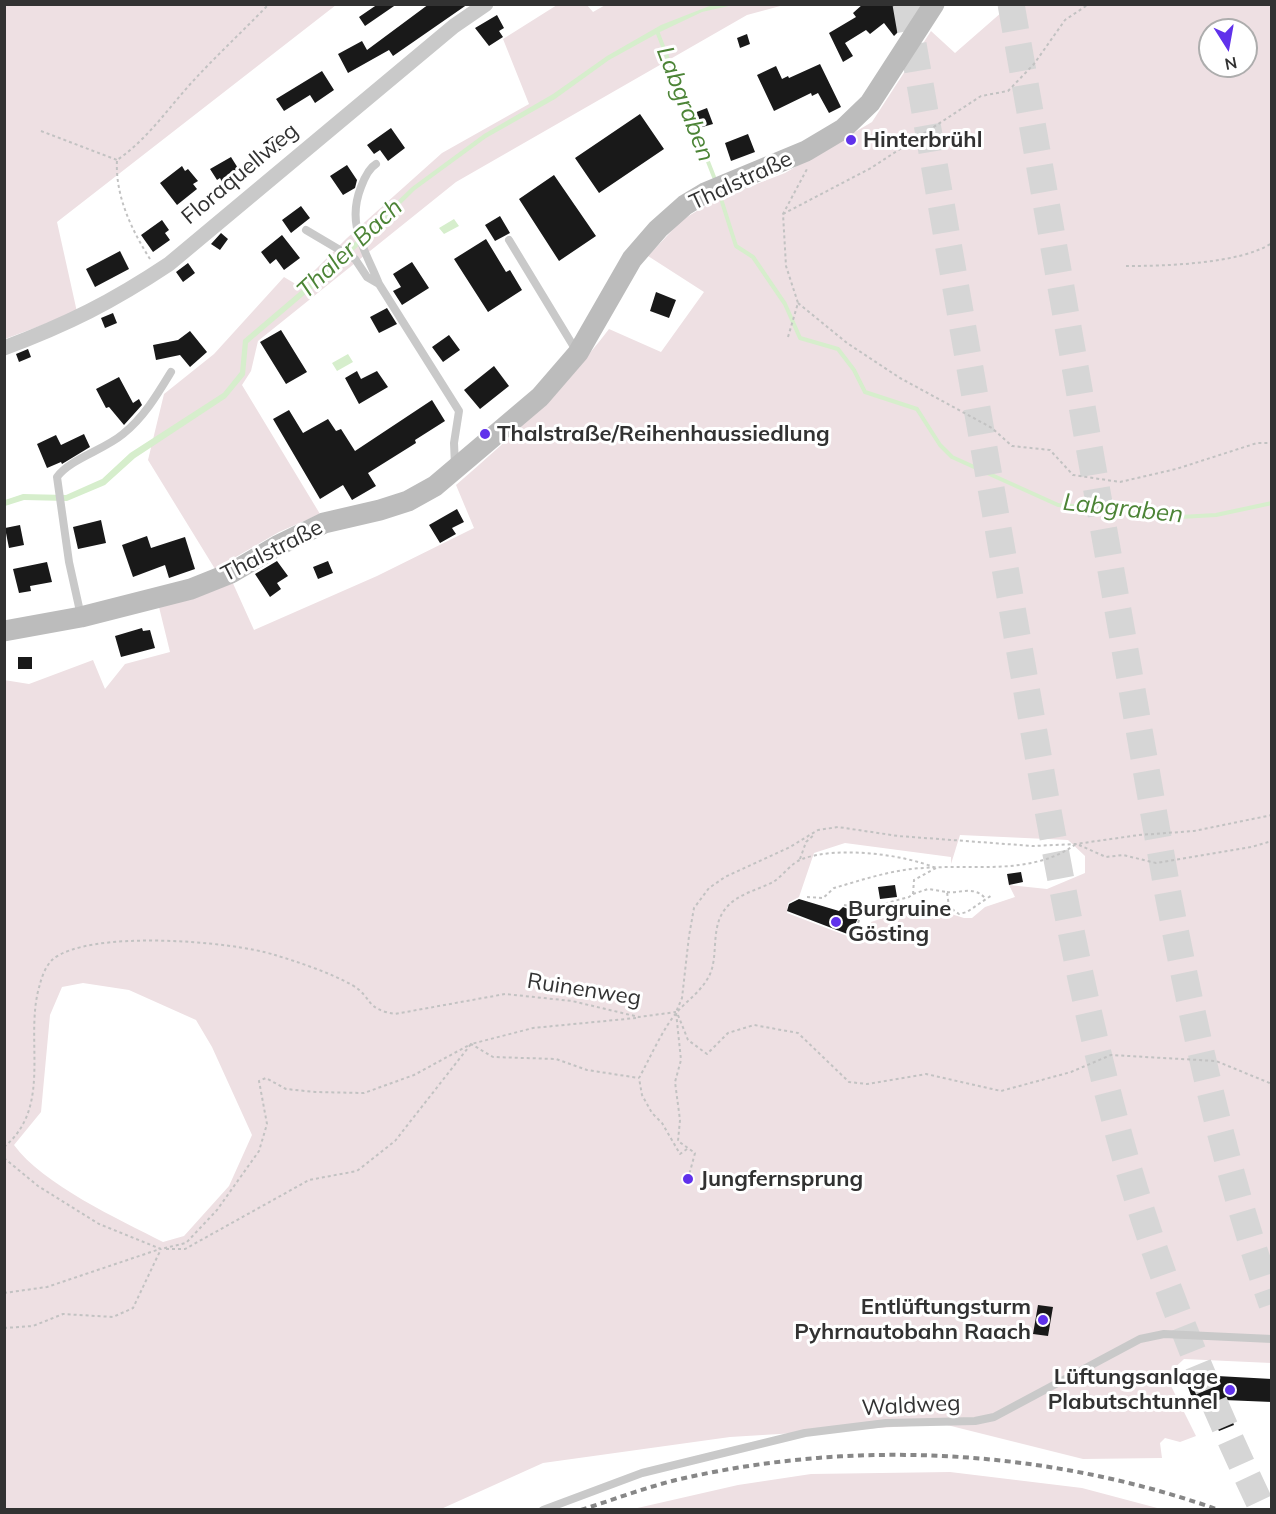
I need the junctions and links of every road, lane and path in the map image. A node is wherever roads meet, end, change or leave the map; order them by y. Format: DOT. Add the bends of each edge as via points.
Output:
graph roads {
  1 [pos="268,4"];
  2 [pos="486,4"];
  3 [pos="934,4"];
  4 [pos="1089,4"];
  5 [pos="41,131"];
  6 [pos="823,141"];
  7 [pos="117,160"];
  8 [pos="376,164"];
  9 [pos="783,214"];
  10 [pos="306,230"];
  11 [pos="509,240"];
  12 [pos="1272,243"];
  13 [pos="370,261"];
  14 [pos="1126,266"];
  15 [pos="360,267"];
  16 [pos="158,271"];
  17 [pos="379,284"];
  18 [pos="798,303"];
  19 [pos="788,337"];
  20 [pos="4,348"];
  21 [pos="578,353"];
  22 [pos="171,372"];
  23 [pos="1272,443"];
  24 [pos="455,470"];
  25 [pos="81,617"];
  26 [pos="4,630"];
  27 [pos="1272,815"];
  28 [pos="818,830"];
  29 [pos="1272,841"];
  30 [pos="1076,844"];
  31 [pos="801,859"];
  32 [pos="936,868"];
  33 [pos="947,892"];
  34 [pos="914,894"];
  35 [pos="992,895"];
  36 [pos="807,897"];
  37 [pos="985,898"];
  38 [pos="844,905"];
  39 [pos="864,909"];
  40 [pos="868,930"];
  41 [pos="676,1012"];
  42 [pos="639,1017"];
  43 [pos="471,1044"];
  44 [pos="639,1078"];
  45 [pos="1272,1084"];
  46 [pos="4,1147"];
  47 [pos="688,1148"];
  48 [pos="4,1158"];
  49 [pos="688,1179"];
  50 [pos="161,1249"];
  51 [pos="4,1293"];
  52 [pos="4,1328"];
  53 [pos="1272,1339"];
  54 [pos="543,1509"];
  1 -- 7 [label="path" via="192,81 158,125"];
  2 -- 16 [label="street, Floraquellweg" via="454,26"];
  3 -- 6 [label="main road, Thalstraße" via="870,103 843,129"];
  4 -- 9 [label="path" via="1065,20 1035,64 1008,91 981,96 871,168"];
  5 -- 7 [label="path"];
  6 -- 9 [label="path"];
  6 -- 21 [label="main road, Thalstraße" via="685,205 632,259"];
  7 -- 16 [label="path" via="116,176 131,229"];
  8 -- 13 [label="lane" via="362,183 356,200 357,233"];
  9 -- 18 [label="path" via="786,266"];
  10 -- 15 [label="lane" via="355,259"];
  11 -- 21 [label="lane"];
  12 -- 14 [label="path" via="1258,252 1196,262"];
  13 -- 15 [label="lane"];
  13 -- 17 [label="lane"];
  15 -- 17 [label="lane"];
  16 -- 20 [label="street, Floraquellweg" via="120,297 64,326"];
  17 -- 24 [label="lane" via="459,411"];
  18 -- 19 [label="path"];
  18 -- 23 [label="path" via="847,343 900,378 992,428 1012,446 1050,450 1073,476 1120,482 1257,443"];
  21 -- 24 [label="main road, Thalstraße" via="540,397"];
  22 -- 25 [label="lane" via="147,412 122,435 63,469 57,477"];
  24 -- 25 [label="main road, Thalstraße" via="408,501 324,522 231,573 190,590"];
  25 -- 26 [label="main road, Thalstraße"];
  27 -- 30 [label="path" via="1194,831"];
  28 -- 30 [label="path" via="838,827 1033,846"];
  28 -- 31 [label="path" via="806,842"];
  28 -- 41 [label="path" via="709,888 694,908 682,998"];
  29 -- 30 [label="path" via="1156,863 1122,855 1106,857"];
  30 -- 32 [label="path" via="1064,853 1025,865"];
  31 -- 32 [label="path" via="834,854 879,855 916,860"];
  31 -- 41 [label="path" via="775,881 725,909 716,929 710,976"];
  32 -- 34 [label="path" via="914,880"];
  32 -- 36 [label="path" via="852,883 834,888 823,898"];
  33 -- 34 [label="path" via="928,889"];
  33 -- 37 [label="path" via="960,888"];
  33 -- 37 [label="path" via="949,907 959,914"];
  34 -- 39 [label="path"];
  35 -- 37 [label="path"];
  38 -- 39 [label="path"];
  39 -- 40 [label="path" via="854,932 855,935"];
  41 -- 42 [label="path, Ruinenweg"];
  41 -- 44 [label="path"];
  41 -- 45 [label="path" via="687,1040 707,1054 728,1034 754,1025 798,1033 849,1082 867,1084 926,1074 1000,1091 1071,1072 1111,1055 1216,1061"];
  41 -- 47 [label="path" via="681,1060 675,1082 681,1120 678,1141"];
  42 -- 43 [label="path" via="533,1028"];
  42 -- 46 [label="path, Ruinenweg" via="572,1000 505,994 395,1014 378,1011 353,985 274,954 156,939 80,946 52,960 43,974 35,999 33,1101 20,1134"];
  43 -- 44 [label="path" via="493,1057 556,1059 587,1070"];
  43 -- 50 [label="path" via="395,1141 357,1171 309,1180 185,1249"];
  43 -- 50 [label="path" via="414,1075 364,1093 286,1089 266,1078 259,1081 267,1124 259,1151 217,1210 186,1243"];
  44 -- 47 [label="path" via="642,1095 673,1147 680,1155"];
  47 -- 49 [label="path" via="695,1153"];
  48 -- 50 [label="path" via="38,1186 99,1224"];
  50 -- 51 [label="path" via="47,1287"];
  50 -- 52 [label="path" via="134,1308 113,1317 63,1314 33,1326"];
  53 -- 54 [label="lane, Waldweg" via="1164,1335 1140,1339 993,1417 886,1423 805,1433 642,1473"];
}
